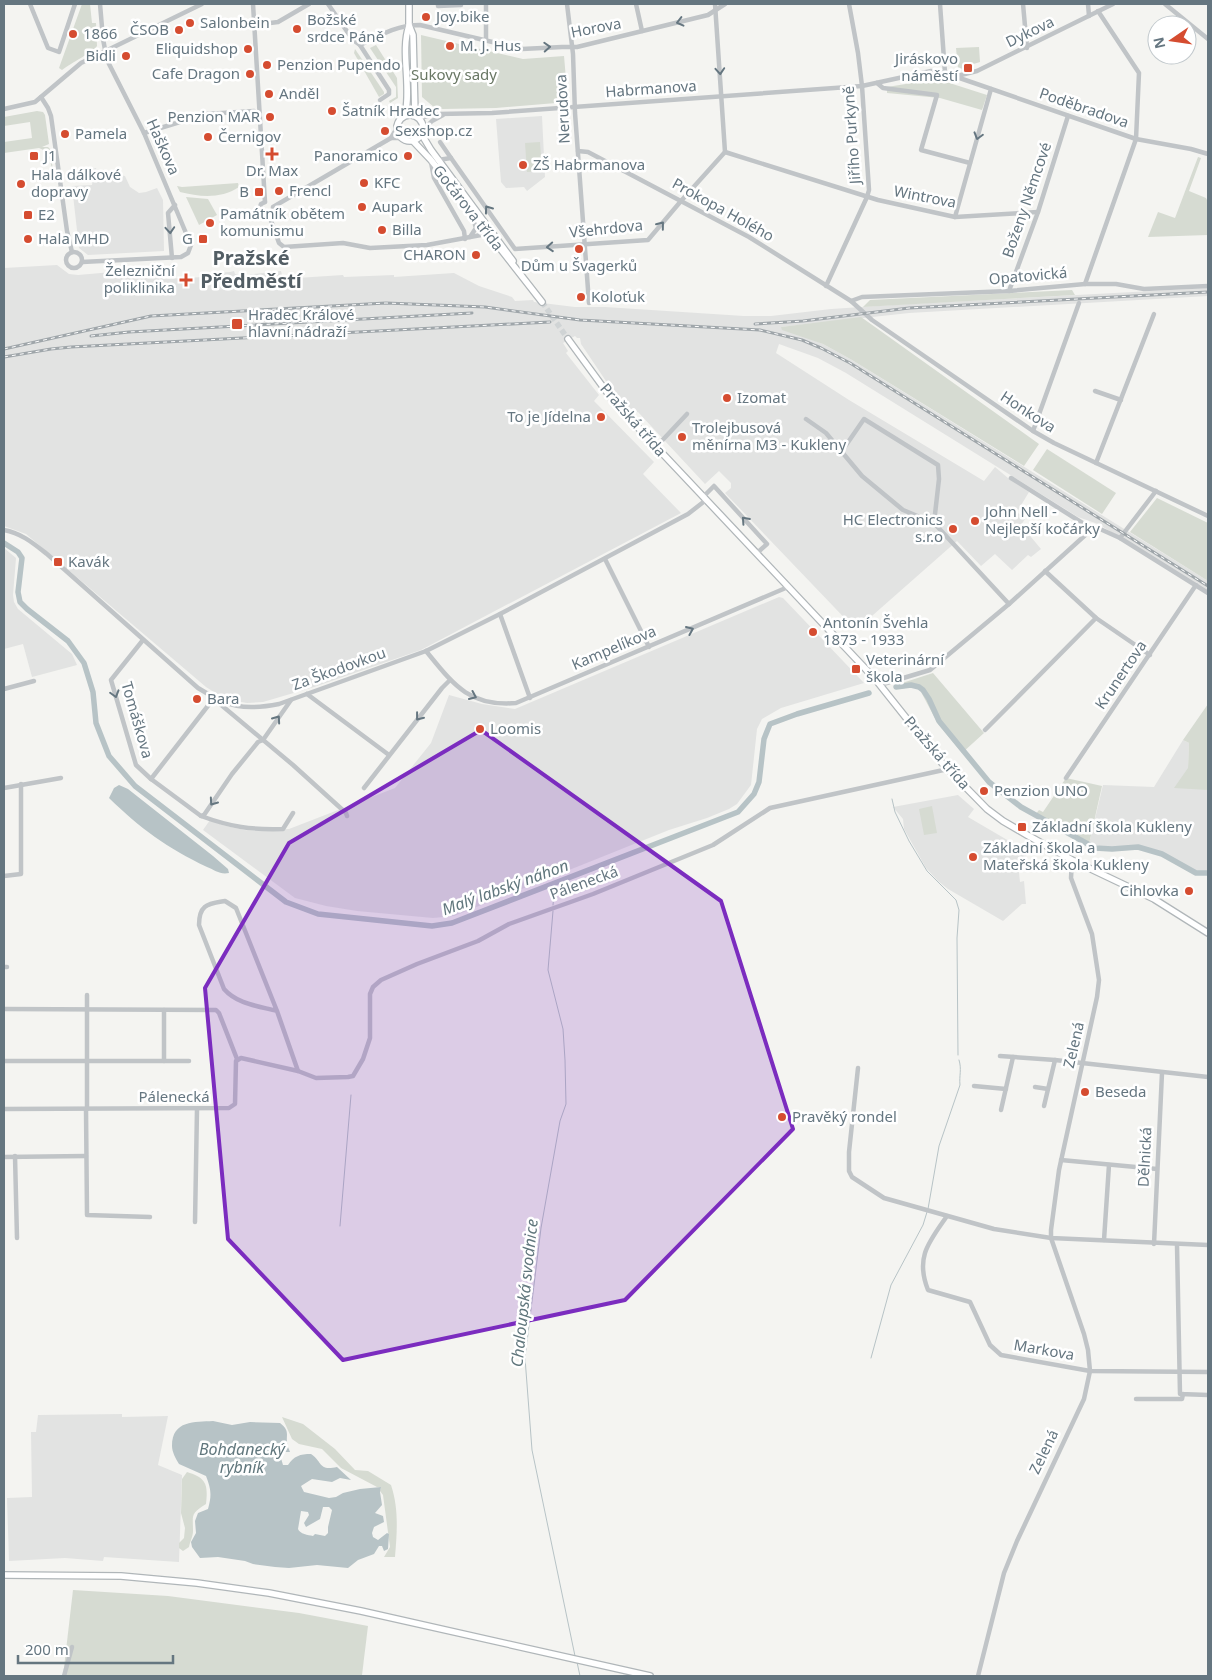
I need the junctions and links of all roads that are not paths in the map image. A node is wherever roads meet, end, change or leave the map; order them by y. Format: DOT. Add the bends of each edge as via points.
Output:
graph roads {
  1 [pos="30,4"];
  2 [pos="76,4"];
  3 [pos="100,4"];
  4 [pos="202,4"];
  5 [pos="253,4"];
  6 [pos="309,4"];
  7 [pos="328,4"];
  8 [pos="409,4"];
  9 [pos="438,4"];
  10 [pos="461,4"];
  11 [pos="486,4"];
  12 [pos="567,4"];
  13 [pos="636,4"];
  14 [pos="714,4"];
  15 [pos="724,4"];
  16 [pos="849,4"];
  17 [pos="940,4"];
  18 [pos="1023,4"];
  19 [pos="1088,4"];
  20 [pos="1113,4"];
  21 [pos="1165,4"];
  22 [pos="716,11"];
  23 [pos="1098,11"];
  24 [pos="1089,16"];
  25 [pos="254,25"];
  26 [pos="409,25"];
  27 [pos="642,31"];
  28 [pos="1208,39"];
  29 [pos="486,40"];
  30 [pos="360,45"];
  31 [pos="571,47"];
  32 [pos="1027,48"];
  33 [pos="105,52"];
  34 [pos="945,73"];
  35 [pos="955,76"];
  36 [pos="877,82"];
  37 [pos="862,86"];
  38 [pos="991,89"];
  39 [pos="722,96"];
  40 [pos="41,97"];
  41 [pos="380,100"];
  42 [pos="576,108"];
  43 [pos="4,109"];
  44 [pos="254,111"];
  45 [pos="443,115"];
  46 [pos="405,116"];
  47 [pos="417,116"];
  48 [pos="1068,116"];
  49 [pos="397,128"];
  50 [pos="423,132"];
  51 [pos="144,133"];
  52 [pos="391,138"];
  53 [pos="402,138"];
  54 [pos="1136,139"];
  55 [pos="413,141"];
  56 [pos="440,142"];
  57 [pos="578,151"];
  58 [pos="725,152"];
  59 [pos="1208,154"];
  60 [pos="451,158"];
  61 [pos="431,160"];
  62 [pos="438,160"];
  63 [pos="970,164"];
  64 [pos="867,197"];
  65 [pos="681,200"];
  66 [pos="265,202"];
  67 [pos="175,204"];
  68 [pos="272,207"];
  69 [pos="468,208"];
  70 [pos="1038,212"];
  71 [pos="270,215"];
  72 [pos="955,217"];
  73 [pos="486,222"];
  74 [pos="486,232"];
  75 [pos="467,238"];
  76 [pos="585,244"];
  77 [pos="516,249"];
  78 [pos="72,252"];
  79 [pos="172,258"];
  80 [pos="82,262"];
  81 [pos="522,276"];
  82 [pos="1085,284"];
  83 [pos="826,286"];
  84 [pos="1208,286"];
  85 [pos="1009,291"];
  86 [pos="850,301"];
  87 [pos="542,302"];
  88 [pos="589,302"];
  89 [pos="1079,303"];
  90 [pos="1154,314"];
  91 [pos="568,339"];
  92 [pos="1095,391"];
  93 [pos="1121,400"];
  94 [pos="688,414"];
  95 [pos="806,419"];
  96 [pos="1033,431"];
  97 [pos="656,447"];
  98 [pos="842,451"];
  99 [pos="1096,463"];
  100 [pos="1012,478"];
  101 [pos="1156,491"];
  102 [pos="704,499"];
  103 [pos="1208,516"];
  104 [pos="934,523"];
  105 [pos="1092,529"];
  106 [pos="4,530"];
  107 [pos="1120,538"];
  108 [pos="757,554"];
  109 [pos="605,559"];
  110 [pos="1045,571"];
  111 [pos="1196,585"];
  112 [pos="788,587"];
  113 [pos="1208,593"];
  114 [pos="1009,604"];
  115 [pos="500,614"];
  116 [pos="1096,618"];
  117 [pos="144,640"];
  118 [pos="649,647"];
  119 [pos="426,651"];
  120 [pos="1150,655"];
  121 [pos="34,680"];
  122 [pos="450,680"];
  123 [pos="880,685"];
  124 [pos="4,689"];
  125 [pos="307,694"];
  126 [pos="530,698"];
  127 [pos="216,699"];
  128 [pos="292,699"];
  129 [pos="985,730"];
  130 [pos="263,740"];
  131 [pos="389,754"];
  132 [pos="948,769"];
  133 [pos="61,778"];
  134 [pos="1066,778"];
  135 [pos="151,779"];
  136 [pos="21,784"];
  137 [pos="4,788"];
  138 [pos="364,788"];
  139 [pos="293,813"];
  140 [pos="201,816"];
  141 [pos="347,816"];
  142 [pos="1072,860"];
  143 [pos="4,876"];
  144 [pos="1208,933"];
  145 [pos="87,995"];
  146 [pos="4,1009"];
  147 [pos="87,1009"];
  148 [pos="164,1010"];
  149 [pos="277,1012"];
  150 [pos="1000,1056"];
  151 [pos="1013,1057"];
  152 [pos="237,1059"];
  153 [pos="87,1060"];
  154 [pos="164,1060"];
  155 [pos="1054,1060"];
  156 [pos="4,1061"];
  157 [pos="189,1061"];
  158 [pos="1082,1064"];
  159 [pos="858,1068"];
  160 [pos="298,1071"];
  161 [pos="1162,1072"];
  162 [pos="1208,1077"];
  163 [pos="974,1086"];
  164 [pos="1035,1088"];
  165 [pos="1006,1089"];
  166 [pos="1048,1089"];
  167 [pos="1044,1106"];
  168 [pos="4,1109"];
  169 [pos="86,1109"];
  170 [pos="197,1109"];
  171 [pos="1001,1110"];
  172 [pos="15,1156"];
  173 [pos="86,1156"];
  174 [pos="4,1157"];
  175 [pos="1061,1160"];
  176 [pos="1109,1165"];
  177 [pos="1157,1169"];
  178 [pos="947,1216"];
  179 [pos="150,1217"];
  180 [pos="195,1222"];
  181 [pos="17,1238"];
  182 [pos="1051,1238"];
  183 [pos="1104,1240"];
  184 [pos="1154,1244"];
  185 [pos="1177,1245"];
  186 [pos="1208,1245"];
  187 [pos="1090,1371"];
  188 [pos="1179,1371"];
  189 [pos="1208,1372"];
  190 [pos="1182,1394"];
  191 [pos="1208,1395"];
  192 [pos="1136,1399"];
  193 [pos="4,1575"];
  194 [pos="72,1647"];
  195 [pos="64,1676"];
  196 [pos="650,1676"];
  197 [pos="978,1676"];
  1 -- 2 [label="street" via="48,48 59,52"];
  3 -- 33 [label="street, Haškova"];
  4 -- 33 [label="street"];
  5 -- 25 [label="street"];
  6 -- 25 [label="street" via="278,22"];
  7 -- 30 [label="street"];
  8 -- 26 [label="street"];
  9 -- 10 [label="street"];
  11 -- 29 [label="street"];
  12 -- 31 [label="street, Nerudova"];
  13 -- 27 [label="street"];
  14 -- 22 [label="street"];
  15 -- 22 [label="street, Horova"];
  16 -- 37 [label="street, Jiřího Purkyně"];
  17 -- 34 [label="street"];
  18 -- 32 [label="street"];
  19 -- 24 [label="street"];
  20 -- 23 [label="street, Dykova"];
  21 -- 28 [label="street"];
  22 -- 27 [label="street, Horova, one-way"];
  22 -- 39 [label="street, one-way"];
  23 -- 24 [label="street, Dykova"];
  23 -- 54 [label="street" via="1139,73"];
  24 -- 32 [label="street, Dykova"];
  25 -- 66 [label="street"];
  26 -- 29 [label="street, Horova"];
  26 -- 30 [label="street"];
  26 -- 46 [label="street" via="406,34"];
  26 -- 47 [label="street" via="413,35"];
  27 -- 31 [label="street, Horova"];
  29 -- 31 [label="street, Horova, one-way" via="522,49"];
  30 -- 41 [label="street" via="389,90 389,94"];
  31 -- 42 [label="street, Nerudova"];
  32 -- 35 [label="street, Dykova" via="976,71"];
  33 -- 40 [label="street" via="81,63"];
  33 -- 51 [label="street, Haškova"];
  34 -- 35 [label="street"];
  34 -- 36 [label="street" via="931,71"];
  35 -- 38 [label="street, Poděbradova"];
  36 -- 37 [label="street"];
  36 -- 63 [label="street" via="883,88 937,94 921,150"];
  37 -- 39 [label="street, Habrmanova"];
  37 -- 64 [label="street, Jiřího Purkyně"];
  38 -- 48 [label="street, Poděbradova"];
  38 -- 63 [label="street, one-way"];
  39 -- 42 [label="street, Habrmanova"];
  39 -- 58 [label="street"];
  40 -- 43 [label="street" via="31,103"];
  40 -- 78 [label="street" via="51,116"];
  42 -- 45 [label="street, Habrmanova"];
  42 -- 57 [label="street, Nerudova"];
  44 -- 51 [label="street" via="206,114"];
  45 -- 47 [label="street, Habrmanova"];
  45 -- 50 [label="street"];
  46 -- 47 [label="street"];
  46 -- 49 [label="street"];
  47 -- 50 [label="street" via="423,123"];
  48 -- 54 [label="street, Poděbradova"];
  48 -- 70 [label="street, Boženy Němcové"];
  49 -- 52 [label="street"];
  49 -- 53 [label="street"];
  50 -- 55 [label="street"];
  50 -- 62 [label="street, Gočárova třída"];
  51 -- 67 [label="street, Haškova"];
  52 -- 53 [label="street"];
  52 -- 68 [label="street"];
  53 -- 55 [label="street"];
  54 -- 59 [label="street, Poděbradova"];
  54 -- 82 [label="street"];
  55 -- 61 [label="street, Gočárova třída"];
  56 -- 60 [label="street, Gočárova třída"];
  57 -- 65 [label="street, Prokopa Holého" via="588,152"];
  57 -- 76 [label="street, Nerudova"];
  58 -- 64 [label="street, Wintrova"];
  58 -- 65 [label="street, Všehrdova"];
  60 -- 62 [label="street, Gočárova třída"];
  77 -- 60 [label="street, Gočárova třída, one-way"];
  61 -- 69 [label="street, Gočárova třída"];
  61 -- 75 [label="street" via="434,178"];
  62 -- 73 [label="street, Gočárova třída"];
  63 -- 72 [label="street"];
  64 -- 72 [label="street, Wintrova"];
  64 -- 83 [label="street, Jiřího Purkyně"];
  76 -- 65 [label="street, Všehrdova, one-way" via="648,240"];
  65 -- 83 [label="street, Prokopa Holého" via="749,237"];
  66 -- 68 [label="street"];
  66 -- 71 [label="street" via="259,210 264,216"];
  67 -- 79 [label="street, one-way" via="168,212"];
  67 -- 79 [label="street, Haškova" via="191,249 185,256"];
  68 -- 71 [label="street"];
  69 -- 74 [label="street, Gočárova třída"];
  69 -- 75 [label="street" via="476,226"];
  70 -- 72 [label="street, Wintrova"];
  70 -- 85 [label="street, Boženy Němcové"];
  71 -- 75 [label="street" via="279,243 284,247 347,243 370,248 427,245"];
  73 -- 74 [label="street"];
  73 -- 81 [label="street, Gočárova třída"];
  74 -- 75 [label="street"];
  74 -- 81 [label="street, Gočárova třída"];
  76 -- 77 [label="street, Všehrdova, one-way"];
  76 -- 88 [label="street, Nerudova"];
  78 -- 80 [label="street" via="80,254"];
  78 -- 80 [label="street" via="67,257 68,265 75,268"];
  79 -- 80 [label="street"];
  81 -- 87 [label="street, Gočárova třída"];
  82 -- 84 [label="street, Opatovická" via="1116,284 1144,290"];
  82 -- 85 [label="street, Opatovická"];
  83 -- 86 [label="street, Prokopa Holého"];
  85 -- 86 [label="street, Opatovická" via="862,297"];
  86 -- 96 [label="street, Honkova" via="872,320"];
  89 -- 96 [label="street"];
  90 -- 93 [label="street"];
  91 -- 97 [label="street, Pražská třída" via="614,402"];
  92 -- 93 [label="street"];
  93 -- 99 [label="street"];
  94 -- 97 [label="street"];
  95 -- 98 [label="street" via="826,433"];
  96 -- 99 [label="street, Honkova"];
  97 -- 102 [label="street, Pražská třída"];
  98 -- 104 [label="street" via="862,476 903,510"];
  98 -- 104 [label="street" via="864,419 938,464"];
  99 -- 101 [label="street, Honkova"];
  100 -- 105 [label="street"];
  101 -- 103 [label="street, Honkova"];
  101 -- 107 [label="street"];
  102 -- 108 [label="street, Pražská třída"];
  108 -- 102 [label="street, one-way" via="767,544 714,486"];
  102 -- 109 [label="street, Za Škodovkou" via="688,514"];
  104 -- 114 [label="street"];
  105 -- 107 [label="street"];
  105 -- 110 [label="street"];
  106 -- 117 [label="street, Za Škodovkou" via="16,533 41,549"];
  107 -- 111 [label="street"];
  108 -- 112 [label="street, Pražská třída"];
  109 -- 115 [label="street, Za Škodovkou"];
  109 -- 118 [label="street"];
  110 -- 114 [label="street"];
  110 -- 116 [label="street"];
  111 -- 113 [label="street"];
  111 -- 120 [label="street, Krunertova"];
  118 -- 112 [label="street, Kampelíkova, one-way"];
  112 -- 123 [label="street, Pražská třída"];
  114 -- 123 [label="street" via="930,670"];
  115 -- 119 [label="street, Za Škodovkou"];
  115 -- 126 [label="street"];
  116 -- 120 [label="street"];
  116 -- 129 [label="street"];
  117 -- 127 [label="street, Za Škodovkou" via="198,688"];
  117 -- 135 [label="street, Tomáškova, one-way" via="111,680 136,765"];
  118 -- 126 [label="street, Kampelíkova"];
  119 -- 122 [label="street, Kampelíkova"];
  119 -- 125 [label="street, Za Škodovkou"];
  120 -- 134 [label="street, Krunertova"];
  121 -- 124 [label="street"];
  122 -- 126 [label="street, Kampelíkova, one-way" via="469,696 478,699 510,704"];
  122 -- 131 [label="street, one-way"];
  123 -- 132 [label="street, Pražská třída"];
  125 -- 128 [label="street, Za Škodovkou"];
  125 -- 131 [label="street"];
  127 -- 128 [label="street, Za Škodovkou" via="257,708"];
  127 -- 130 [label="street"];
  127 -- 135 [label="street"];
  130 -- 128 [label="street, one-way"];
  130 -- 140 [label="street, one-way" via="258,742"];
  130 -- 141 [label="street"];
  131 -- 138 [label="street"];
  132 -- 142 [label="street, Pražská třída" via="1003,821"];
  132 -- 160 [label="street, Pálenecká" via="770,808 713,845 509,924 478,941 381,980 370,994 370,1038 353,1076 316,1078"];
  133 -- 136 [label="street"];
  135 -- 140 [label="street, Tomáškova"];
  136 -- 137 [label="street"];
  136 -- 143 [label="street" via="21,874"];
  139 -- 140 [label="street, Tomáškova" via="283,829 256,830"];
  142 -- 144 [label="street, Pražská třída" via="1154,899"];
  142 -- 158 [label="street, Zelená" via="1071,878 1090,926 1099,980"];
  145 -- 147 [label="street"];
  146 -- 147 [label="street"];
  147 -- 148 [label="street"];
  147 -- 153 [label="street"];
  148 -- 152 [label="street" via="217,1010"];
  148 -- 154 [label="street"];
  149 -- 149 [label="street" via="236,908 225,901 201,909 199,925 224,989 238,1001"];
  149 -- 160 [label="street"];
  150 -- 151 [label="street"];
  151 -- 155 [label="street"];
  151 -- 165 [label="street"];
  152 -- 160 [label="street, Pálenecká"];
  152 -- 170 [label="street, Pálenecká" via="236,1099 232,1107"];
  153 -- 154 [label="street"];
  153 -- 156 [label="street"];
  153 -- 169 [label="street"];
  154 -- 157 [label="street"];
  155 -- 158 [label="street"];
  155 -- 166 [label="street"];
  158 -- 161 [label="street"];
  158 -- 175 [label="street, Zelená"];
  159 -- 178 [label="street" via="848,1165 852,1177 884,1198"];
  161 -- 162 [label="street"];
  161 -- 177 [label="street, Dělnická"];
  163 -- 165 [label="street"];
  164 -- 166 [label="street"];
  165 -- 171 [label="street"];
  166 -- 167 [label="street"];
  168 -- 169 [label="street, Pálenecká"];
  169 -- 170 [label="street, Pálenecká"];
  169 -- 173 [label="street"];
  170 -- 180 [label="street"];
  172 -- 173 [label="street"];
  172 -- 174 [label="street"];
  172 -- 181 [label="street"];
  173 -- 179 [label="street" via="88,1216"];
  175 -- 176 [label="street"];
  175 -- 182 [label="street, Zelená"];
  176 -- 177 [label="street"];
  176 -- 183 [label="street"];
  177 -- 184 [label="street, Dělnická"];
  178 -- 182 [label="street" via="994,1229"];
  178 -- 187 [label="street, Markova" via="926,1247 922,1276 928,1290 970,1302 990,1345 1001,1355"];
  182 -- 183 [label="street"];
  182 -- 187 [label="street, Zelená" via="1084,1334"];
  183 -- 184 [label="street"];
  184 -- 185 [label="street"];
  185 -- 186 [label="street"];
  185 -- 188 [label="street"];
  187 -- 188 [label="street, Markova"];
  187 -- 197 [label="street, Zelená" via="1084,1399 1004,1573"];
  188 -- 189 [label="street, Markova"];
  188 -- 190 [label="street"];
  190 -- 191 [label="street"];
  190 -- 192 [label="street" via="1182,1399"];
  193 -- 196 [label="street" via="67,1574 178,1581 270,1593"];
  194 -- 195 [label="street"];
}
